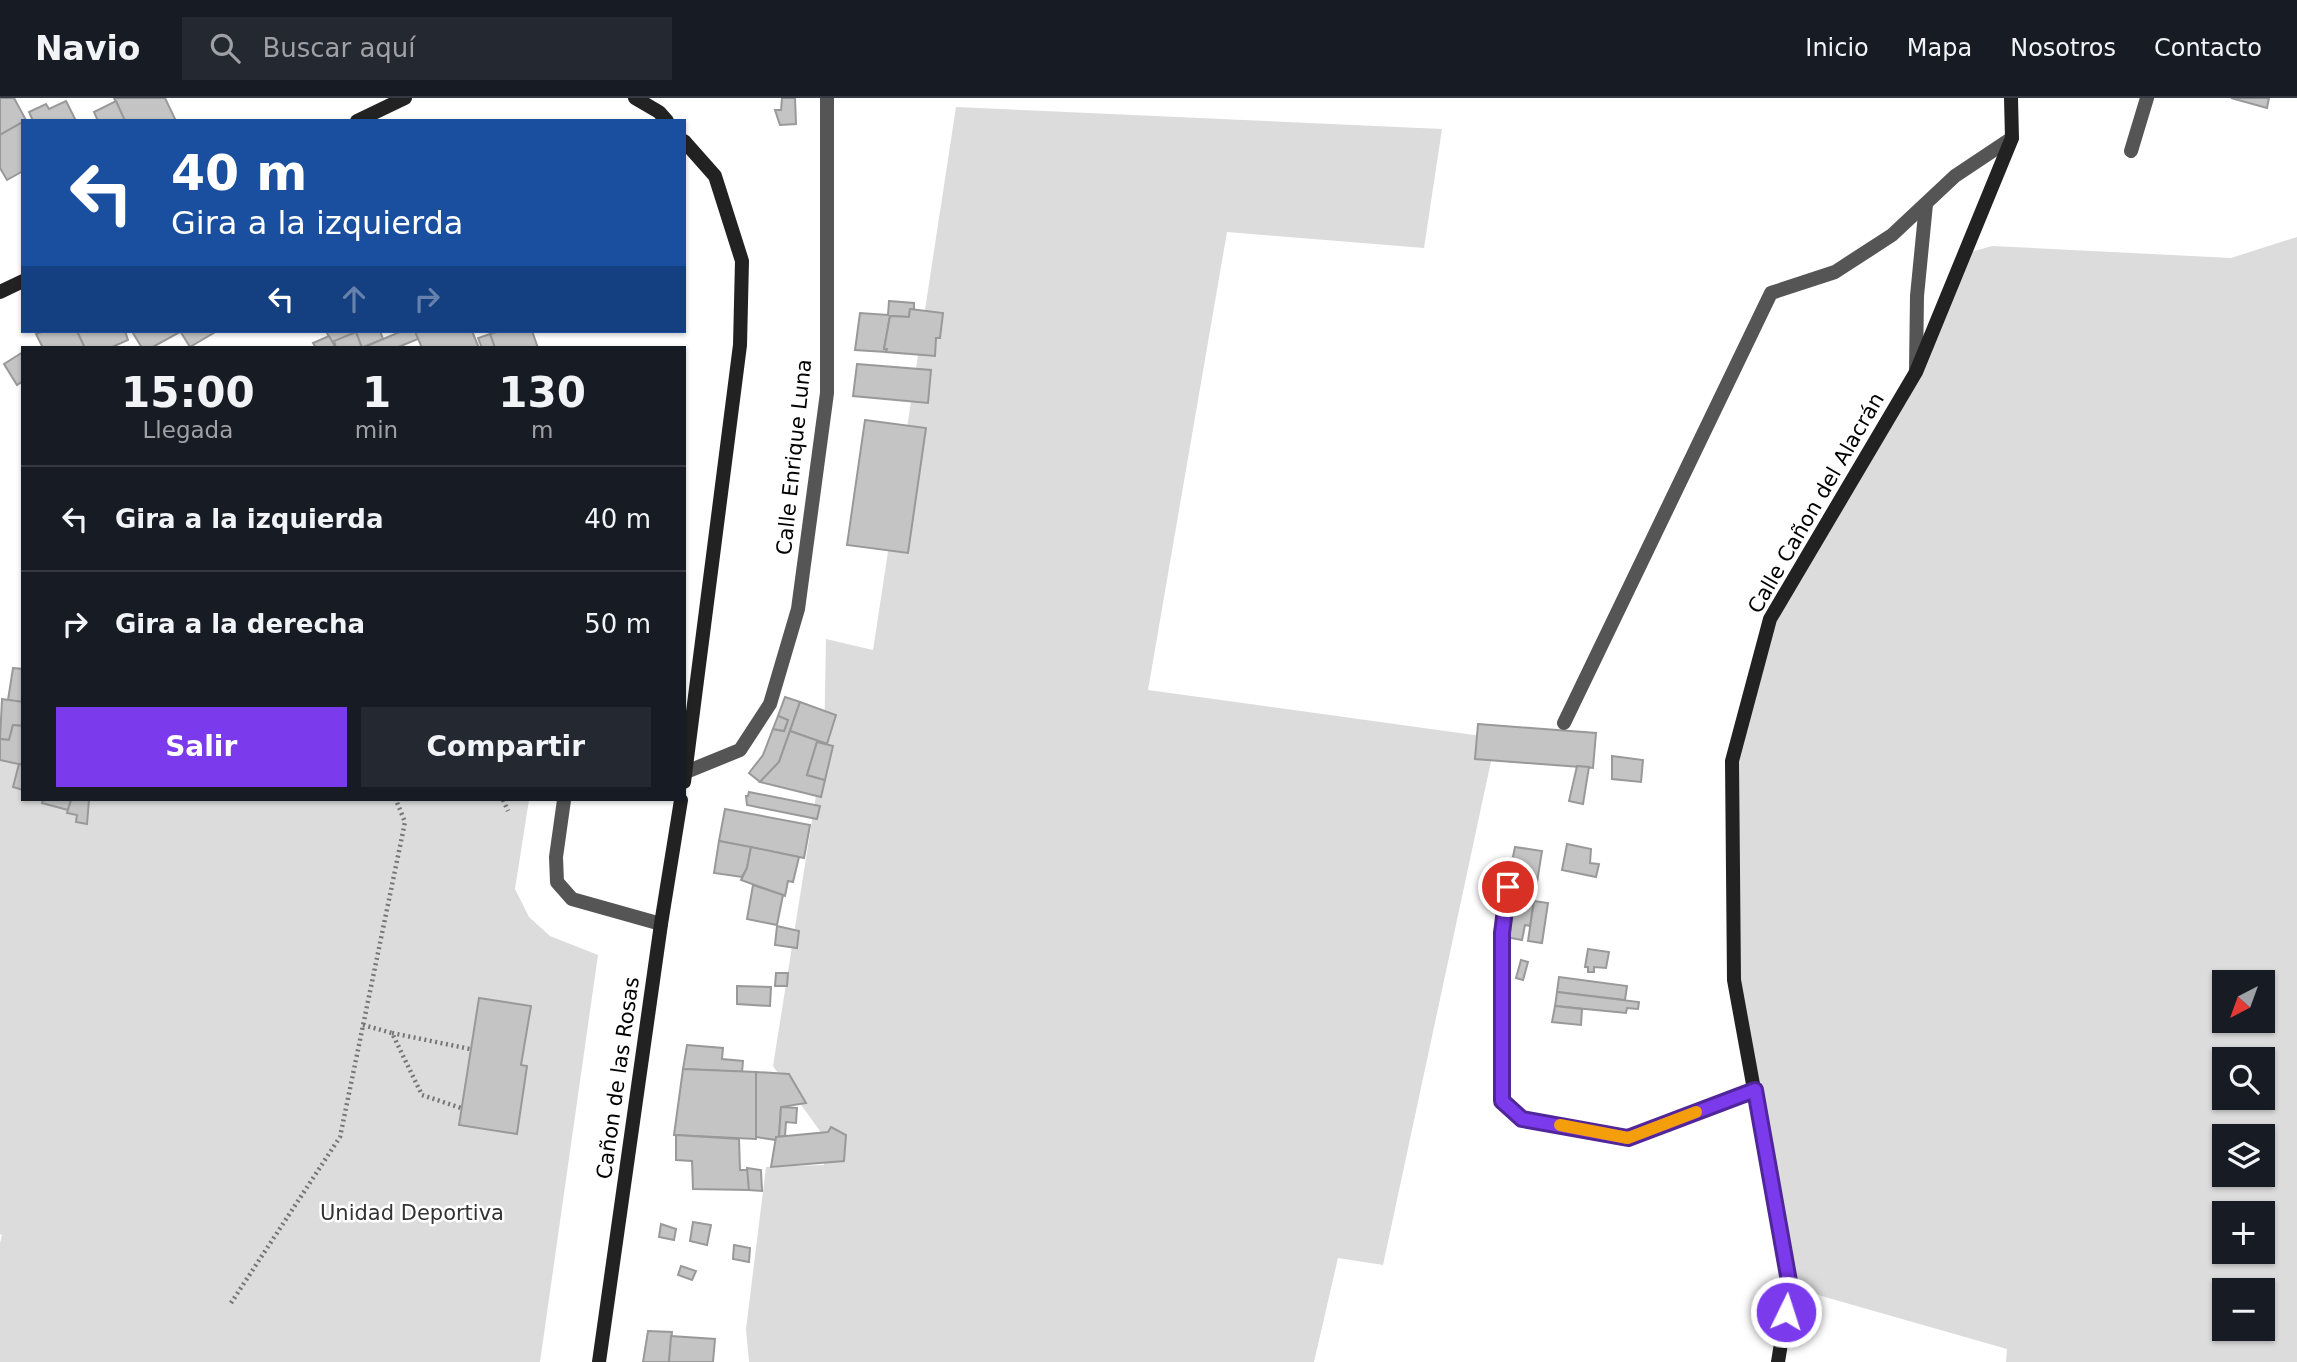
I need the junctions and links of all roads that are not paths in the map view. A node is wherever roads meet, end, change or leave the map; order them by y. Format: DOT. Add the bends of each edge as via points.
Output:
graph roads {
  1 [pos="405,98"];
  2 [pos="635,98"];
  3 [pos="827,98"];
  4 [pos="2011,98"];
  5 [pos="2147,98"];
  6 [pos="362,119"];
  7 [pos="665,119"];
  8 [pos="2012,138"];
  9 [pos="686,143"];
  10 [pos="2131,151"];
  11 [pos="1926,204"];
  12 [pos="21,282"];
  13 [pos="0,292"];
  14 [pos="1916,372"];
  15 [pos="1564,723"];
  16 [pos="686,769"];
  17 [pos="686,777"];
  18 [pos="564,801"];
  19 [pos="681,801"];
  20 [pos="1510,864"];
  21 [pos="661,924"];
  22 [pos="1755,1090"];
  23 [pos="599,1362"];
  24 [pos="1778,1362"];
  1 -- 6 [label="main road"];
  2 -- 7 [label="main road"];
  3 -- 17 [label="street, Calle Enrique Luna" via="827,393 798,609 770,704 740,750"];
  4 -- 8 [label="main road, Calle Cañon del Alacrán"];
  5 -- 10 [label="street"];
  8 -- 11 [label="street" via="1955,176"];
  8 -- 14 [label="main road, Calle Cañon del Alacrán"];
  9 -- 16 [label="main road" via="715,176 742,261 740,345"];
  11 -- 14 [label="street" via="1917,296"];
  11 -- 15 [label="street" via="1892,235 1835,272 1771,293"];
  12 -- 13 [label="main road"];
  14 -- 22 [label="main road, Calle Cañon del Alacrán" via="1770,619 1732,761 1734,980"];
  18 -- 21 [label="street" via="557,882 572,899"];
  19 -- 21 [label="main road, Cañon de las Rosas"];
  20 -- 22 [label="street" via="1502,933 1502,1101 1522,1119 1628,1138"];
  21 -- 23 [label="main road, Cañon de las Rosas"];
  22 -- 24 [label="main road, Calle Cañon del Alacrán" via="1790,1287"];
}
